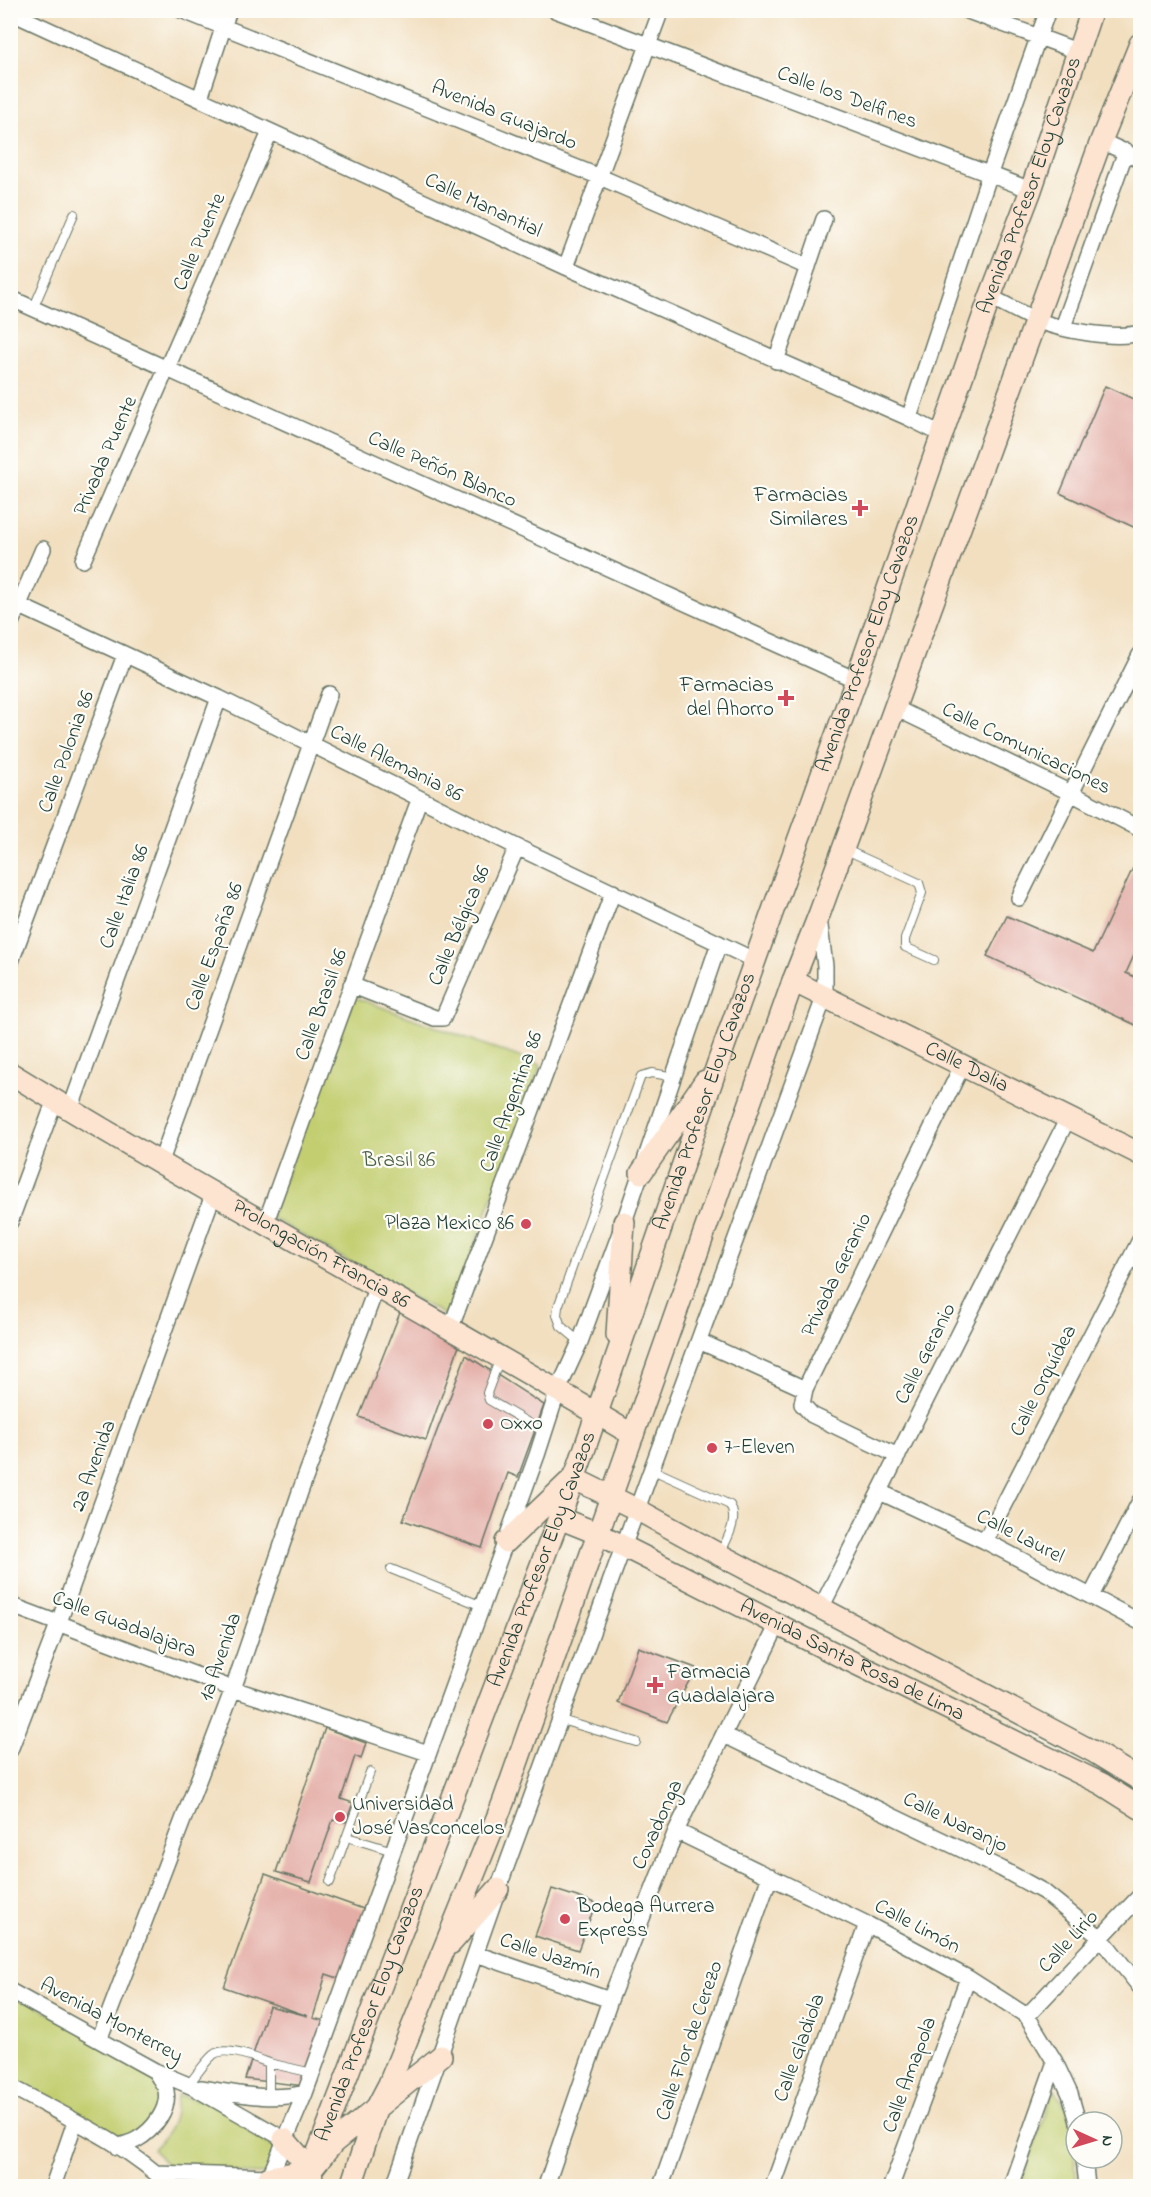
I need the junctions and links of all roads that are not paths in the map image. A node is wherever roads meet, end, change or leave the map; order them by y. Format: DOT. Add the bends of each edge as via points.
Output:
graph roads {
  1 [pos="181,10"];
  2 [pos="230,10"];
  3 [pos="555,10"];
  4 [pos="661,10"];
  5 [pos="964,10"];
  6 [pos="1048,10"];
  7 [pos="1092,10"];
  8 [pos="10,12"];
  9 [pos="224,27"];
  10 [pos="1039,36"];
  11 [pos="1140,44"];
  12 [pos="647,46"];
  13 [pos="1077,51"];
  14 [pos="200,98"];
  15 [pos="270,132"];
  16 [pos="1101,141"];
  17 [pos="1126,151"];
  18 [pos="1140,159"];
  19 [pos="990,173"];
  20 [pos="600,177"];
  21 [pos="1031,190"];
  22 [pos="74,214"];
  23 [pos="824,219"];
  24 [pos="566,267"];
  25 [pos="808,267"];
  26 [pos="990,297"];
  27 [pos="10,298"];
  28 [pos="33,309"];
  29 [pos="1036,320"];
  30 [pos="1063,327"];
  31 [pos="1140,333"];
  32 [pos="776,361"];
  33 [pos="168,369"];
  34 [pos="909,418"];
  35 [pos="941,434"];
  36 [pos="43,549"];
  37 [pos="83,560"];
  38 [pos="18,604"];
  39 [pos="10,625"];
  40 [pos="125,655"];
  41 [pos="1140,655"];
  42 [pos="856,680"];
  43 [pos="329,694"];
  44 [pos="219,698"];
  45 [pos="893,707"];
  46 [pos="310,745"];
  47 [pos="1071,793"];
  48 [pos="419,800"];
  49 [pos="1140,829"];
  50 [pos="517,848"];
  51 [pos="843,848"];
  52 [pos="613,892"];
  53 [pos="1019,898"];
  54 [pos="819,915"];
  55 [pos="719,943"];
  56 [pos="934,960"];
  57 [pos="756,961"];
  58 [pos="10,964"];
  59 [pos="793,981"];
  60 [pos="351,985"];
  61 [pos="825,995"];
  62 [pos="718,1063"];
  63 [pos="962,1066"];
  64 [pos="10,1073"];
  65 [pos="675,1077"];
  66 [pos="62,1105"];
  67 [pos="1068,1119"];
  68 [pos="1140,1154"];
  69 [pos="160,1164"];
  70 [pos="641,1173"];
  71 [pos="213,1195"];
  72 [pos="10,1222"];
  73 [pos="624,1222"];
  74 [pos="265,1224"];
  75 [pos="1140,1240"];
  76 [pos="377,1286"];
  77 [pos="450,1327"];
  78 [pos="580,1341"];
  79 [pos="699,1341"];
  80 [pos="501,1356"];
  81 [pos="616,1357"];
  82 [pos="805,1389"];
  83 [pos="558,1390"];
  84 [pos="597,1413"];
  85 [pos="544,1432"];
  86 [pos="633,1435"];
  87 [pos="898,1456"];
  88 [pos="652,1470"];
  89 [pos="573,1478"];
  90 [pos="880,1492"];
  91 [pos="611,1498"];
  92 [pos="1140,1501"];
  93 [pos="638,1510"];
  94 [pos="559,1518"];
  95 [pos="599,1534"];
  96 [pos="984,1541"];
  97 [pos="506,1542"];
  98 [pos="625,1548"];
  99 [pos="720,1556"];
  100 [pos="391,1569"];
  101 [pos="1092,1596"];
  102 [pos="10,1605"];
  103 [pos="482,1606"];
  104 [pos="821,1608"];
  105 [pos="59,1622"];
  106 [pos="1140,1622"];
  107 [pos="778,1623"];
  108 [pos="233,1689"];
  109 [pos="561,1720"];
  110 [pos="724,1735"];
  111 [pos="636,1742"];
  112 [pos="10,1750"];
  113 [pos="428,1753"];
  114 [pos="370,1772"];
  115 [pos="1140,1780"];
  116 [pos="1140,1808"];
  117 [pos="676,1831"];
  118 [pos="346,1837"];
  119 [pos="393,1851"];
  120 [pos="770,1876"];
  121 [pos="330,1882"];
  122 [pos="498,1889"];
  123 [pos="1140,1896"];
  124 [pos="867,1924"];
  125 [pos="1101,1938"];
  126 [pos="441,1954"];
  127 [pos="476,1954"];
  128 [pos="968,1978"];
  129 [pos="1140,1987"];
  130 [pos="10,1991"];
  131 [pos="610,2000"];
  132 [pos="1027,2016"];
  133 [pos="99,2040"];
  134 [pos="441,2056"];
  135 [pos="1055,2062"];
  136 [pos="269,2063"];
  137 [pos="154,2071"];
  138 [pos="312,2073"];
  139 [pos="10,2086"];
  140 [pos="190,2086"];
  141 [pos="304,2093"];
  142 [pos="269,2098"];
  143 [pos="377,2107"];
  144 [pos="1075,2110"];
  145 [pos="75,2122"];
  146 [pos="284,2139"];
  147 [pos="118,2147"];
  148 [pos="1086,2170"];
  149 [pos="157,2174"];
  150 [pos="310,2181"];
  151 [pos="268,2182"];
  152 [pos="53,2187"];
  153 [pos="170,2187"];
  154 [pos="351,2187"];
  155 [pos="394,2187"];
  156 [pos="546,2187"];
  157 [pos="661,2187"];
  158 [pos="773,2187"];
  159 [pos="891,2187"];
  160 [pos="1011,2187"];
  161 [pos="1088,2187"];
  1 -- 9 [label="street, Avenida Guajardo"];
  2 -- 9 [label="street"];
  3 -- 12 [label="street, Calle los Delfines"];
  4 -- 12 [label="street"];
  5 -- 10 [label="street"];
  6 -- 10 [label="street"];
  7 -- 13 [label="main road, Avenida Profesor Eloy Cavazos"];
  8 -- 14 [label="street, Calle Manantial"];
  9 -- 14 [label="street"];
  9 -- 20 [label="street, Avenida Guajardo"];
  10 -- 13 [label="street"];
  10 -- 19 [label="street"];
  11 -- 16 [label="main road, Avenida Profesor Eloy Cavazos"];
  12 -- 19 [label="street, Calle los Delfines"];
  12 -- 20 [label="street"];
  13 -- 21 [label="main road, Avenida Profesor Eloy Cavazos"];
  14 -- 15 [label="street, Calle Manantial"];
  15 -- 24 [label="street, Calle Manantial"];
  15 -- 33 [label="street, Calle Puente"];
  16 -- 17 [label="street"];
  16 -- 29 [label="main road, Avenida Profesor Eloy Cavazos"];
  17 -- 18 [label="street"];
  17 -- 30 [label="street"];
  19 -- 21 [label="street, Calle los Delfines"];
  19 -- 34 [label="street"];
  20 -- 24 [label="street"];
  20 -- 25 [label="street, Avenida Guajardo"];
  21 -- 26 [label="main road, Avenida Profesor Eloy Cavazos"];
  22 -- 28 [label="lane"];
  23 -- 25 [label="street"];
  24 -- 32 [label="street, Calle Manantial"];
  25 -- 32 [label="street"];
  26 -- 29 [label="street"];
  26 -- 35 [label="main road, Avenida Profesor Eloy Cavazos"];
  27 -- 28 [label="street, Calle Peñón Blanco"];
  28 -- 33 [label="street, Calle Peñón Blanco"];
  29 -- 30 [label="street"];
  29 -- 45 [label="main road, Avenida Profesor Eloy Cavazos"];
  30 -- 31 [label="street" via="1108,336"];
  32 -- 34 [label="street, Calle Manantial"];
  33 -- 37 [label="street, Privada Puente"];
  33 -- 42 [label="street, Calle Peñón Blanco"];
  34 -- 35 [label="street, Calle Manantial"];
  35 -- 42 [label="main road, Avenida Profesor Eloy Cavazos"];
  36 -- 38 [label="street"];
  38 -- 39 [label="street"];
  38 -- 40 [label="street, Calle Alemania 86"];
  40 -- 44 [label="street, Calle Alemania 86"];
  40 -- 58 [label="street, Calle Polonia 86"];
  41 -- 47 [label="street"];
  42 -- 57 [label="main road, Avenida Profesor Eloy Cavazos"];
  43 -- 46 [label="street, Calle España 86"];
  44 -- 46 [label="street, Calle Alemania 86"];
  44 -- 66 [label="street, Calle Italia 86"];
  45 -- 47 [label="street, Calle Comunicaciones"];
  45 -- 51 [label="main road, Avenida Profesor Eloy Cavazos"];
  46 -- 48 [label="street, Calle Alemania 86"];
  46 -- 69 [label="street, Calle España 86"];
  47 -- 49 [label="street, Calle Comunicaciones"];
  47 -- 53 [label="street"];
  48 -- 50 [label="street, Calle Alemania 86"];
  48 -- 60 [label="street, Calle Brasil 86"];
  50 -- 52 [label="street, Calle Alemania 86"];
  50 -- 60 [label="street, Calle Bélgica 86" via="442,1019"];
  51 -- 54 [label="main road, Avenida Profesor Eloy Cavazos"];
  51 -- 56 [label="lane" via="919,883 922,893 905,947"];
  52 -- 55 [label="street, Calle Alemania 86"];
  52 -- 77 [label="street, Calle Argentina 86"];
  54 -- 59 [label="main road, Avenida Profesor Eloy Cavazos"];
  54 -- 61 [label="street"];
  55 -- 57 [label="street, Calle Alemania 86"];
  55 -- 65 [label="street"];
  57 -- 62 [label="main road, Avenida Profesor Eloy Cavazos"];
  59 -- 61 [label="main road, Calle Dalia"];
  59 -- 86 [label="main road, Avenida Profesor Eloy Cavazos"];
  60 -- 74 [label="street, Calle Brasil 86"];
  61 -- 63 [label="main road, Calle Dalia"];
  61 -- 79 [label="street"];
  62 -- 70 [label="main road"];
  62 -- 81 [label="main road, Avenida Profesor Eloy Cavazos"];
  63 -- 67 [label="main road, Calle Dalia"];
  63 -- 82 [label="street, Privada Geranio"];
  64 -- 66 [label="main road, Prolongación Francia 86"];
  65 -- 70 [label="street"];
  65 -- 78 [label="lane" via="652,1073 641,1076 572,1263 557,1315 561,1326"];
  66 -- 69 [label="main road, Prolongación Francia 86"];
  66 -- 72 [label="street, Calle Italia 86"];
  67 -- 68 [label="main road, Calle Dalia"];
  67 -- 87 [label="street, Calle Geranio"];
  69 -- 71 [label="main road, Prolongación Francia 86"];
  70 -- 73 [label="street"];
  71 -- 74 [label="main road, Prolongación Francia 86"];
  71 -- 105 [label="street, 2a Avenida"];
  73 -- 78 [label="street"];
  73 -- 81 [label="main road"];
  74 -- 76 [label="main road, Prolongación Francia 86"];
  75 -- 96 [label="street, Calle Orquídea"];
  76 -- 77 [label="main road, Prolongación Francia 86"];
  76 -- 108 [label="street, 1a Avenida" via="301,1489"];
  77 -- 80 [label="main road, Prolongación Francia 86"];
  78 -- 83 [label="street"];
  79 -- 82 [label="street"];
  79 -- 88 [label="street"];
  80 -- 83 [label="main road, Prolongación Francia 86"];
  80 -- 85 [label="lane" via="487,1393 489,1400"];
  81 -- 84 [label="main road, Avenida Profesor Eloy Cavazos"];
  82 -- 87 [label="street" via="802,1404 812,1415"];
  83 -- 84 [label="main road, Prolongación Francia 86"];
  83 -- 85 [label="street"];
  84 -- 86 [label="main road, Prolongación Francia 86"];
  84 -- 89 [label="main road, Avenida Profesor Eloy Cavazos"];
  85 -- 97 [label="street"];
  86 -- 91 [label="main road, Avenida Profesor Eloy Cavazos"];
  87 -- 90 [label="street, Calle Geranio"];
  88 -- 93 [label="street"];
  88 -- 99 [label="lane" via="730,1505 734,1519"];
  89 -- 91 [label="main road, Avenida Santa Rosa de Lima"];
  89 -- 94 [label="main road, Avenida Profesor Eloy Cavazos"];
  89 -- 97 [label="main road"];
  90 -- 96 [label="street, Calle Laurel"];
  90 -- 104 [label="street, Calle Geranio"];
  91 -- 93 [label="main road, Avenida Santa Rosa de Lima"];
  91 -- 95 [label="main road, Avenida Profesor Eloy Cavazos"];
  92 -- 101 [label="street"];
  93 -- 98 [label="street"];
  93 -- 99 [label="main road, Avenida Santa Rosa de Lima"];
  94 -- 95 [label="main road, Avenida Santa Rosa de Lima"];
  94 -- 150 [label="main road, Avenida Profesor Eloy Cavazos"];
  95 -- 98 [label="main road, Avenida Santa Rosa de Lima"];
  95 -- 126 [label="main road, Avenida Profesor Eloy Cavazos" via="502,1803"];
  96 -- 101 [label="street, Calle Laurel"];
  97 -- 103 [label="street"];
  98 -- 107 [label="main road, Avenida Santa Rosa de Lima"];
  98 -- 109 [label="street"];
  99 -- 104 [label="main road, Avenida Santa Rosa de Lima"];
  100 -- 103 [label="lane"];
  101 -- 106 [label="street, Calle Laurel"];
  102 -- 105 [label="street, Calle Guadalajara"];
  103 -- 113 [label="street"];
  104 -- 115 [label="main road, Avenida Santa Rosa de Lima"];
  105 -- 108 [label="street, Calle Guadalajara"];
  105 -- 112 [label="street, 2a Avenida"];
  107 -- 110 [label="street, Covadonga"];
  107 -- 116 [label="main road, Avenida Santa Rosa de Lima" via="1102,1784"];
  108 -- 113 [label="street, Calle Guadalajara"];
  108 -- 133 [label="street, 1a Avenida"];
  109 -- 111 [label="lane"];
  109 -- 122 [label="street"];
  110 -- 117 [label="street, Covadonga"];
  110 -- 125 [label="street, Calle Naranjo" via="1002,1869 1044,1892"];
  113 -- 119 [label="street"];
  114 -- 118 [label="lane"];
  117 -- 120 [label="street, Calle Limón"];
  117 -- 131 [label="street, Covadonga"];
  118 -- 119 [label="lane"];
  118 -- 121 [label="lane"];
  119 -- 138 [label="street"];
  120 -- 124 [label="street, Calle Limón"];
  120 -- 157 [label="street, Calle Flor de Cerezo"];
  122 -- 126 [label="main road"];
  122 -- 127 [label="street"];
  123 -- 125 [label="street, Calle Lirio"];
  124 -- 128 [label="street, Calle Limón"];
  124 -- 158 [label="street, Calle Gladiola"];
  125 -- 129 [label="street, Calle Naranjo"];
  125 -- 132 [label="street, Calle Lirio"];
  126 -- 143 [label="main road, Avenida Profesor Eloy Cavazos"];
  127 -- 131 [label="street, Calle Jazmín"];
  127 -- 134 [label="street"];
  128 -- 132 [label="street, Calle Limón"];
  128 -- 159 [label="street, Calle Amapola"];
  130 -- 133 [label="street, Avenida Monterrey"];
  131 -- 156 [label="street, Covadonga"];
  132 -- 135 [label="street, Calle Limón"];
  133 -- 137 [label="street, Avenida Monterrey"];
  134 -- 143 [label="main road"];
  134 -- 155 [label="street"];
  135 -- 144 [label="street, Calle Limón"];
  135 -- 160 [label="street"];
  136 -- 138 [label="lane"];
  136 -- 140 [label="lane" via="224,2051 214,2054"];
  136 -- 142 [label="lane"];
  137 -- 140 [label="street, Avenida Monterrey"];
  137 -- 147 [label="street" via="166,2094 159,2119 136,2140"];
  138 -- 141 [label="street"];
  139 -- 145 [label="street"];
  140 -- 142 [label="street, Avenida Monterrey"];
  140 -- 146 [label="street, Avenida Monterrey"];
  141 -- 142 [label="street, Avenida Monterrey"];
  141 -- 146 [label="street"];
  143 -- 150 [label="main road" via="333,2143"];
  143 -- 154 [label="main road, Avenida Profesor Eloy Cavazos"];
  145 -- 147 [label="street"];
  145 -- 152 [label="street"];
  146 -- 150 [label="main road"];
  146 -- 151 [label="street"];
  147 -- 149 [label="street"];
  148 -- 161 [label="street"];
  149 -- 151 [label="street"];
  149 -- 153 [label="street"];
  150 -- 151 [label="main road"];
}
